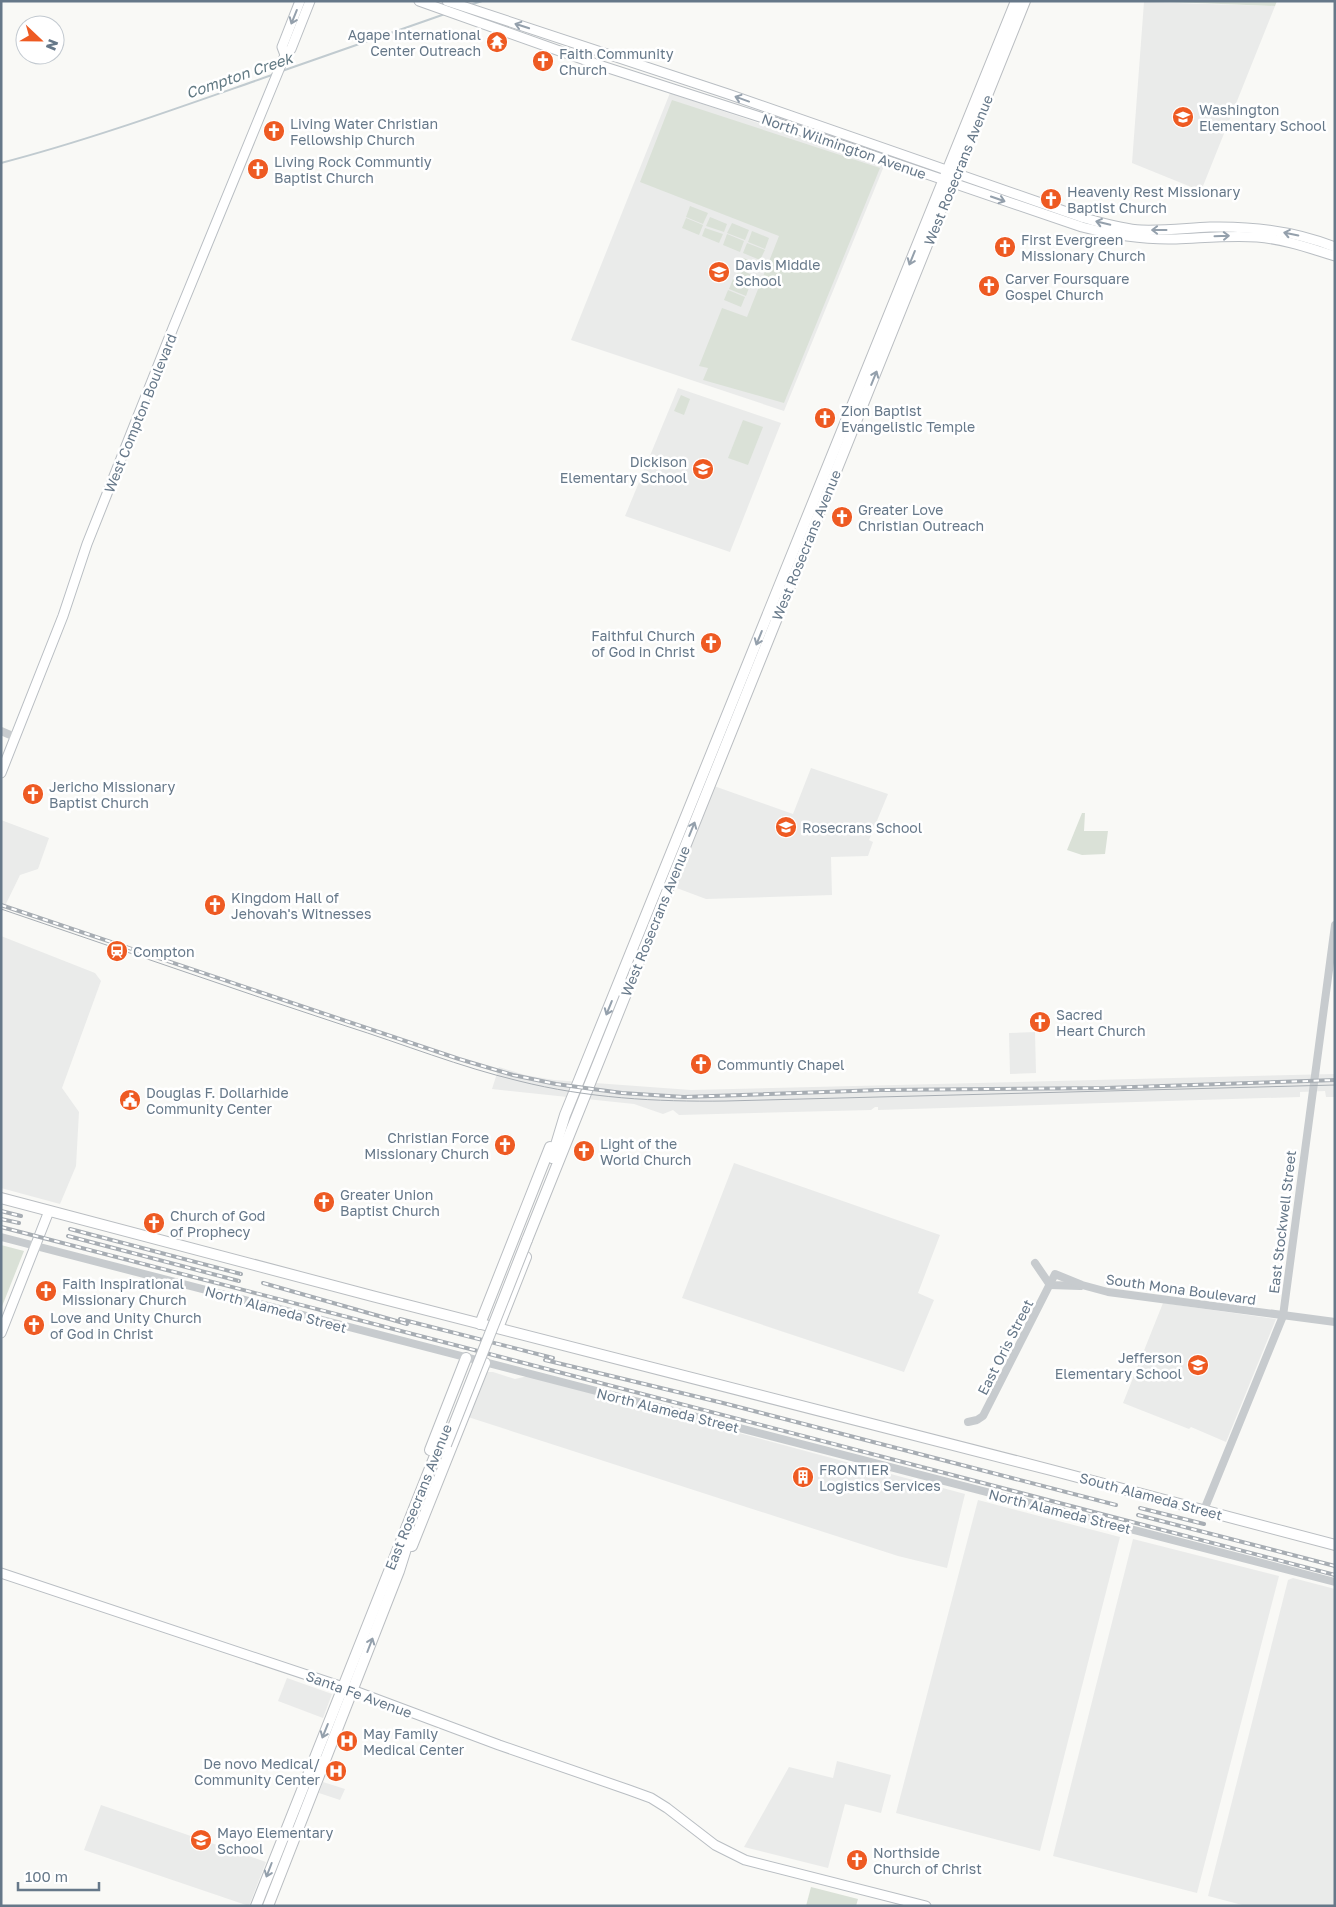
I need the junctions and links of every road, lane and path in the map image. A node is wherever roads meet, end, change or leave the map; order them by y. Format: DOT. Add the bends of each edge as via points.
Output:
graph roads {
  1 [pos="300,1"];
  2 [pos="310,1"];
  3 [pos="419,1"];
  4 [pos="448,1"];
  5 [pos="1016,1"];
  6 [pos="1025,1"];
  7 [pos="283,59"];
  8 [pos="950,178"];
  9 [pos="1335,247"];
  10 [pos="1335,256"];
  11 [pos="1,731"];
  12 [pos="16,737"];
  13 [pos="1,773"];
  14 [pos="1335,925"];
  15 [pos="582,1088"];
  16 [pos="566,1115"];
  17 [pos="577,1115"];
  18 [pos="1,1198"];
  19 [pos="49,1211"];
  20 [pos="1,1237"];
  21 [pos="524,1239"];
  22 [pos="36,1246"];
  23 [pos="1035,1262"];
  24 [pos="1055,1274"];
  25 [pos="1050,1285"];
  26 [pos="1082,1286"];
  27 [pos="1283,1316"];
  28 [pos="1335,1322"];
  29 [pos="480,1324"];
  30 [pos="498,1328"];
  31 [pos="1,1333"];
  32 [pos="466,1358"];
  33 [pos="485,1363"];
  34 [pos="968,1422"];
  35 [pos="443,1444"];
  36 [pos="1204,1510"];
  37 [pos="1335,1545"];
  38 [pos="399,1571"];
  39 [pos="1,1573"];
  40 [pos="1335,1582"];
  41 [pos="380,1590"];
  42 [pos="347,1688"];
  43 [pos="256,1906"];
  44 [pos="268,1906"];
  45 [pos="926,1906"];
  1 -- 7 [label="main road, West Compton Boulevard, one-way" via="282,47"];
  2 -- 7 [label="main road, West Compton Boulevard" via="291,49"];
  3 -- 8 [label="main road, North Wilmington Avenue" via="608,68"];
  8 -- 4 [label="main road, North Wilmington Avenue, one-way" via="728,94"];
  5 -- 8 [label="main road, West Rosecrans Avenue"];
  6 -- 8 [label="main road, West Rosecrans Avenue"];
  7 -- 12 [label="main road, West Compton Boulevard" via="92,532"];
  9 -- 8 [label="main road, North Wilmington Avenue, one-way" via="1271,229 1208,227 1151,230 1122,227"];
  8 -- 10 [label="main road, North Wilmington Avenue, one-way" via="1062,221 1120,236 1175,239 1259,237"];
  8 -- 15 [label="main road, West Rosecrans Avenue"];
  11 -- 12 [label="street"];
  12 -- 13 [label="main road, West Compton Boulevard"];
  14 -- 27 [label="street, East Stockwell Street"];
  15 -- 16 [label="main road, East Rosecrans Avenue"];
  15 -- 17 [label="main road, East Rosecrans Avenue"];
  16 -- 21 [label="main road, East Rosecrans Avenue"];
  16 -- 29 [label="main road" via="551,1144"];
  17 -- 21 [label="main road, East Rosecrans Avenue"];
  17 -- 30 [label="main road" via="569,1144"];
  18 -- 19 [label="main road"];
  19 -- 22 [label="main road"];
  19 -- 29 [label="main road"];
  20 -- 22 [label="street, North Alameda Street"];
  21 -- 35 [label="main road, East Rosecrans Avenue, bridge"];
  22 -- 31 [label="main road"];
  22 -- 32 [label="street, North Alameda Street"];
  23 -- 25 [label="street"];
  24 -- 25 [label="street, East Oris Street"];
  24 -- 26 [label="street, South Mona Boulevard"];
  25 -- 26 [label="street"];
  25 -- 34 [label="street, East Oris Street" via="984,1416"];
  26 -- 27 [label="street, South Mona Boulevard"];
  27 -- 28 [label="street, South Mona Boulevard"];
  27 -- 36 [label="street, East Stockwell Street"];
  29 -- 30 [label="main road"];
  30 -- 36 [label="main road, South Alameda Street"];
  32 -- 33 [label="street, North Alameda Street"];
  32 -- 41 [label="main road" via="389,1555"];
  33 -- 38 [label="main road"];
  33 -- 40 [label="street, North Alameda Street"];
  35 -- 38 [label="main road, East Rosecrans Avenue"];
  35 -- 41 [label="main road, East Rosecrans Avenue"];
  36 -- 37 [label="main road, South Alameda Street"];
  42 -- 38 [label="main road, East Rosecrans Avenue, one-way"];
  39 -- 42 [label="main road, Santa Fe Avenue"];
  41 -- 42 [label="main road, East Rosecrans Avenue"];
  42 -- 43 [label="main road, East Rosecrans Avenue, one-way"];
  42 -- 44 [label="main road, East Rosecrans Avenue"];
  42 -- 45 [label="main road, Santa Fe Avenue" via="651,1798 715,1846 734,1856"];
}
